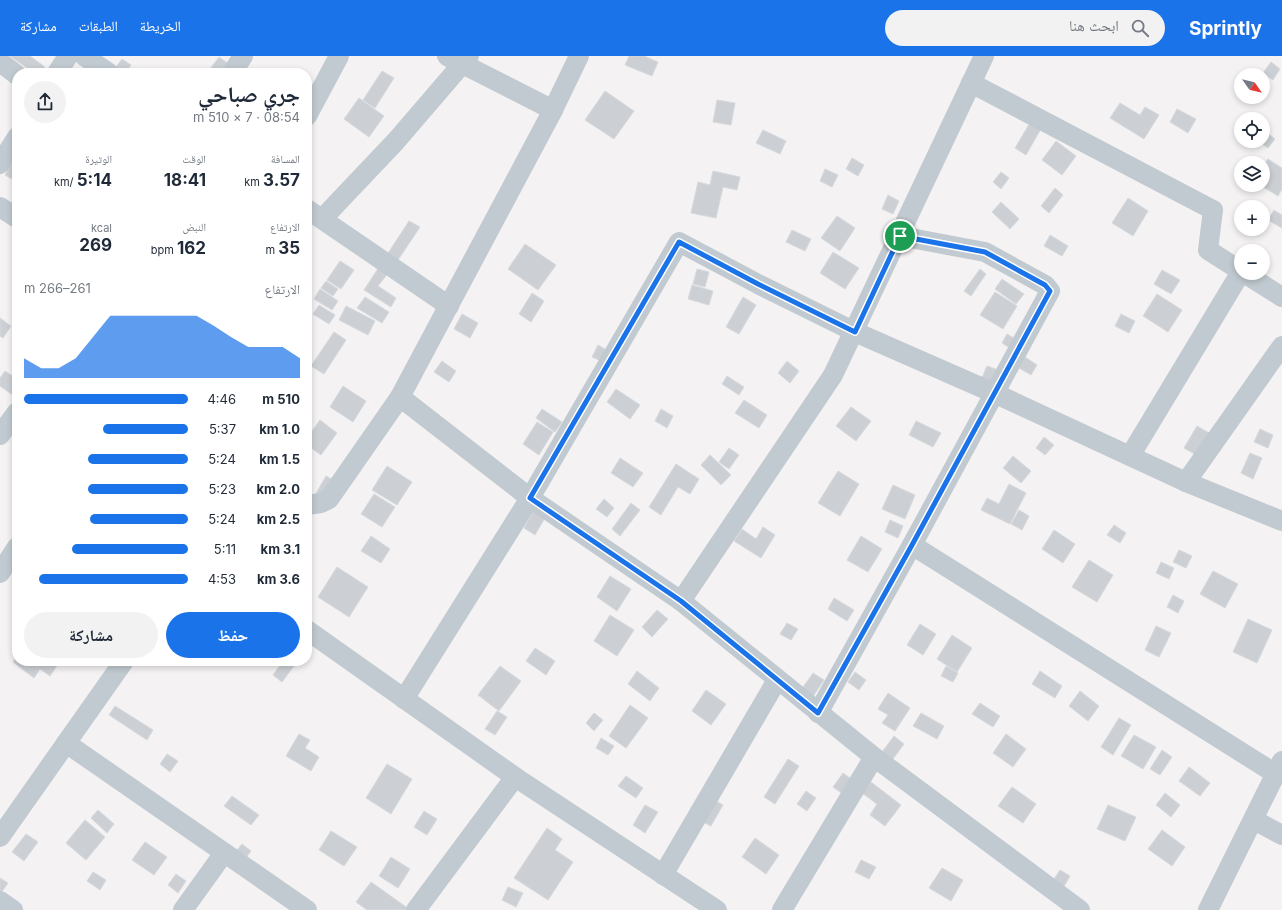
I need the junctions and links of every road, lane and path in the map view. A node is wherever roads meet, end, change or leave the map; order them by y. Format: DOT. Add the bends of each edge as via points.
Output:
graph roads {
  1 [pos="68,56"];
  2 [pos="84,56"];
  3 [pos="243,56"];
  4 [pos="339,56"];
  5 [pos="579,56"];
  6 [pos="982,56"];
  7 [pos="460,59"];
  8 [pos="0,62"];
  9 [pos="60,68"];
  10 [pos="102,68"];
  11 [pos="235,68"];
  12 [pos="12,71"];
  13 [pos="971,83"];
  14 [pos="312,107"];
  15 [pos="553,110"];
  16 [pos="12,145"];
  17 [pos="0,164"];
  18 [pos="0,208"];
  19 [pos="314,214"];
  20 [pos="12,215"];
  21 [pos="900,236"];
  22 [pos="1234,267"];
  23 [pos="1236,280"];
  24 [pos="1255,280"];
  25 [pos="1282,297"];
  26 [pos="448,306"];
  27 [pos="855,332"];
  28 [pos="1282,346"];
  29 [pos="994,393"];
  30 [pos="400,398"];
  31 [pos="12,423"];
  32 [pos="7,434"];
  33 [pos="1130,456"];
  34 [pos="1186,482"];
  35 [pos="530,498"];
  36 [pos="312,504"];
  37 [pos="1282,521"];
  38 [pos="912,545"];
  39 [pos="12,555"];
  40 [pos="0,573"];
  41 [pos="681,601"];
  42 [pos="312,634"];
  43 [pos="120,666"];
  44 [pos="777,680"];
  45 [pos="404,699"];
  46 [pos="818,713"];
  47 [pos="66,743"];
  48 [pos="874,757"];
  49 [pos="1279,767"];
  50 [pos="515,777"];
  51 [pos="1254,820"];
  52 [pos="1282,835"];
  53 [pos="0,837"];
  54 [pos="224,853"];
  55 [pos="663,875"];
  56 [pos="0,901"];
  57 [pos="13,910"];
  58 [pos="183,910"];
  59 [pos="307,910"];
  60 [pos="416,910"];
  61 [pos="717,910"];
  62 [pos="782,910"];
  63 [pos="1080,910"];
  64 [pos="1208,910"];
  1 -- 9 [label="street"];
  2 -- 10 [label="street"];
  3 -- 11 [label="street"];
  4 -- 14 [label="street"];
  5 -- 15 [label="street"];
  6 -- 13 [label="street"];
  7 -- 15 [label="street"];
  7 -- 19 [label="street" via="396,141"];
  8 -- 12 [label="street"];
  13 -- 21 [label="street"];
  13 -- 22 [label="street" via="1213,210 1208,250"];
  15 -- 26 [label="street"];
  16 -- 17 [label="street"];
  18 -- 20 [label="street"];
  19 -- 26 [label="street"];
  21 -- 27 [label="street"];
  21 -- 29 [label="street" via="985,252 1049,288 1050,291"];
  23 -- 33 [label="street"];
  24 -- 25 [label="street"];
  26 -- 30 [label="street"];
  27 -- 29 [label="street"];
  27 -- 35 [label="street" via="679,242"];
  27 -- 41 [label="street" via="833,376"];
  28 -- 34 [label="street"];
  29 -- 33 [label="street"];
  29 -- 38 [label="street"];
  30 -- 35 [label="street"];
  30 -- 36 [label="street" via="329,499"];
  31 -- 32 [label="street"];
  33 -- 34 [label="street"];
  34 -- 37 [label="street"];
  35 -- 41 [label="street"];
  35 -- 45 [label="street"];
  38 -- 46 [label="street"];
  38 -- 49 [label="street"];
  39 -- 40 [label="street"];
  41 -- 44 [label="street"];
  42 -- 45 [label="street"];
  43 -- 47 [label="street"];
  44 -- 46 [label="street"];
  44 -- 55 [label="street"];
  45 -- 50 [label="street"];
  46 -- 48 [label="street"];
  47 -- 53 [label="street"];
  47 -- 54 [label="street"];
  48 -- 62 [label="street"];
  48 -- 63 [label="street"];
  49 -- 51 [label="street"];
  50 -- 55 [label="street"];
  50 -- 60 [label="street"];
  51 -- 52 [label="street"];
  51 -- 64 [label="street"];
  54 -- 58 [label="street"];
  54 -- 59 [label="street"];
  55 -- 61 [label="street"];
  56 -- 57 [label="street"];
}
